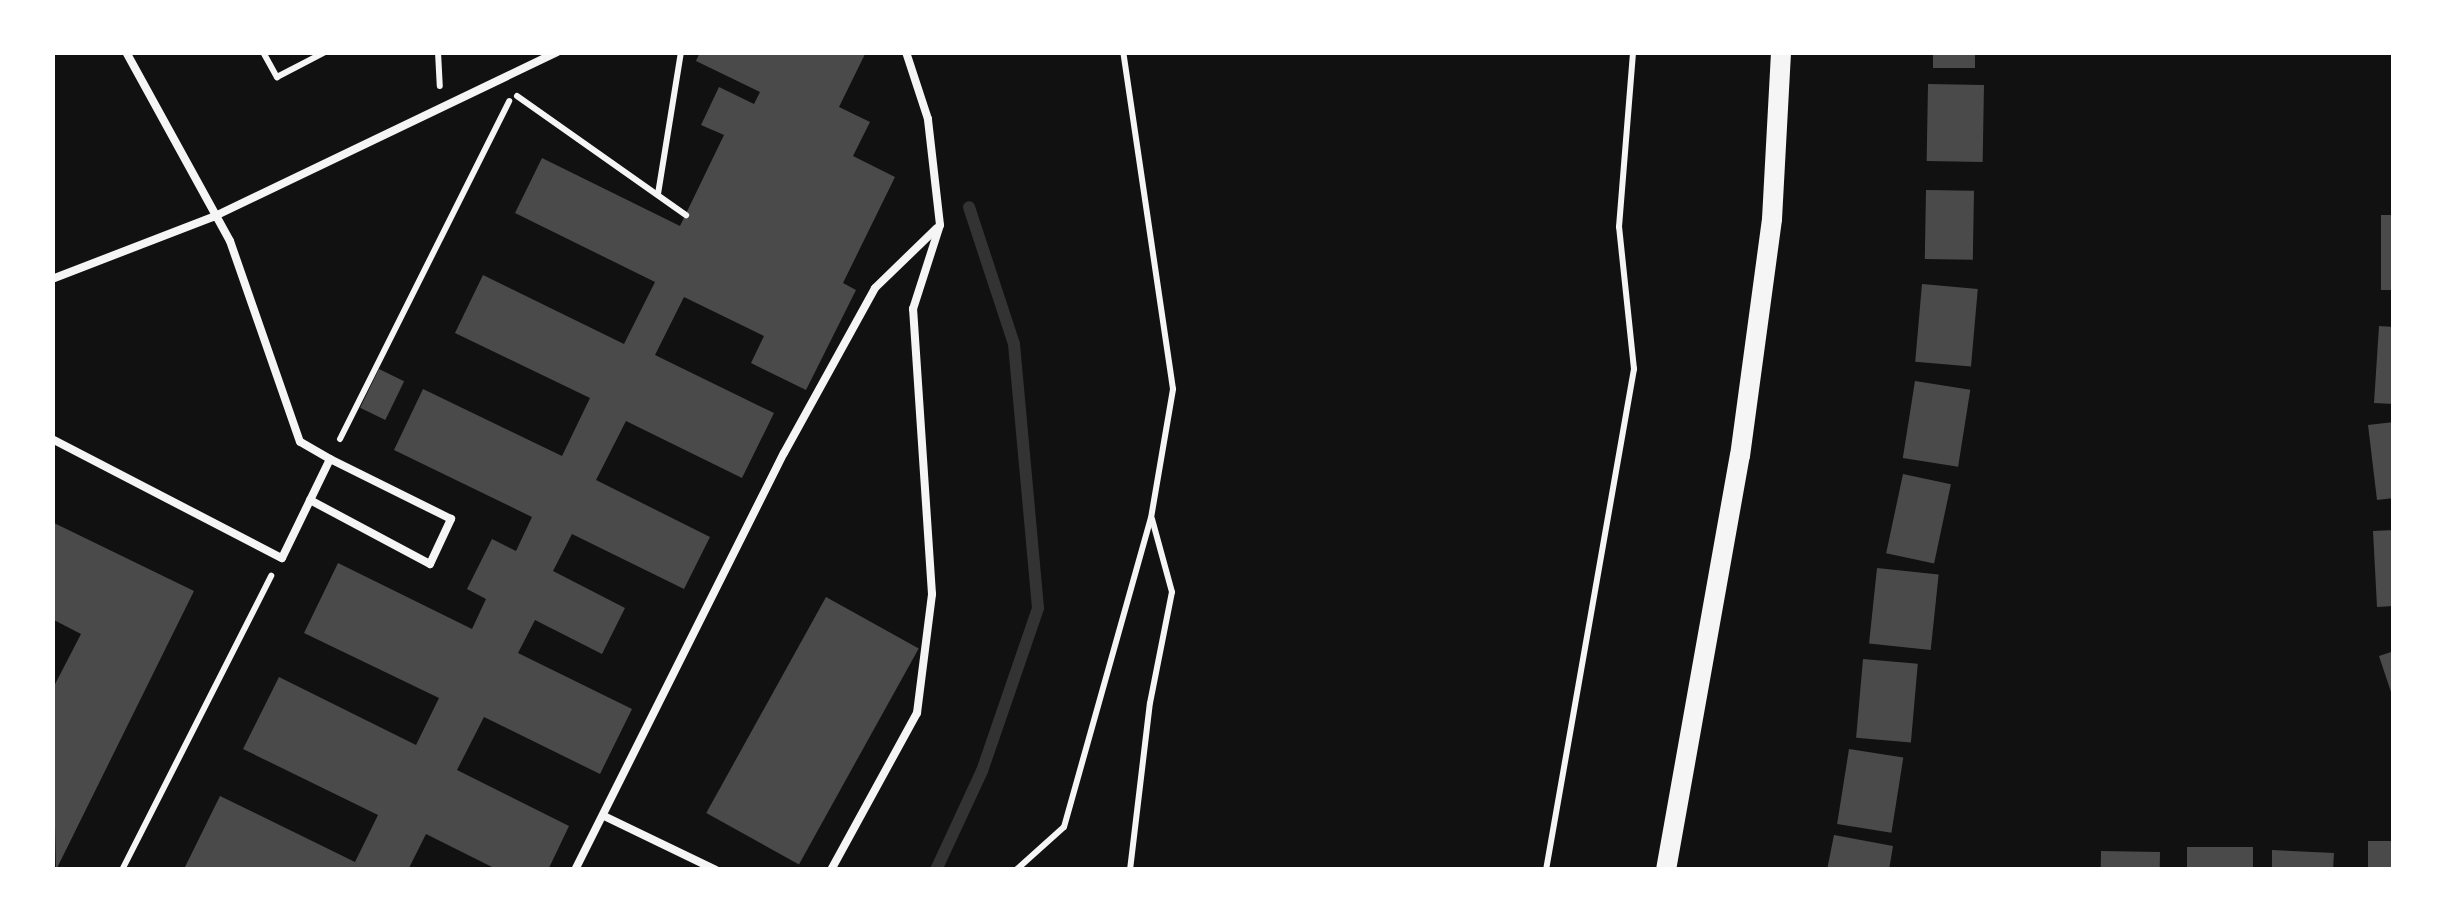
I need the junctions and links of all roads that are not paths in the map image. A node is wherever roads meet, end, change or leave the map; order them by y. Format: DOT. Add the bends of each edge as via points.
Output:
graph roads {
  1 [pos="126,52"];
  2 [pos="558,52"];
  3 [pos="906,52"];
  4 [pos="1781,52"];
  5 [pos="213,217"];
  6 [pos="940,225"];
  7 [pos="52,279"];
  8 [pos="52,438"];
  9 [pos="330,459"];
  10 [pos="310,500"];
  11 [pos="604,816"];
  12 [pos="575,870"];
  13 [pos="716,870"];
  14 [pos="831,870"];
  15 [pos="1666,870"];
  1 -- 5 [label="lane"];
  2 -- 5 [label="lane"];
  3 -- 6 [label="lane" via="928,119"];
  4 -- 15 [label="main road" via="1772,219 1740,456"];
  5 -- 7 [label="lane"];
  5 -- 9 [label="lane" via="230,241 300,442"];
  6 -- 11 [label="lane" via="875,288 784,453"];
  6 -- 14 [label="lane" via="913,309 932,594 917,713"];
  8 -- 10 [label="lane" via="282,558"];
  9 -- 10 [label="lane"];
  9 -- 10 [label="lane" via="451,519 430,564"];
  11 -- 12 [label="lane"];
  11 -- 13 [label="lane"];
}
